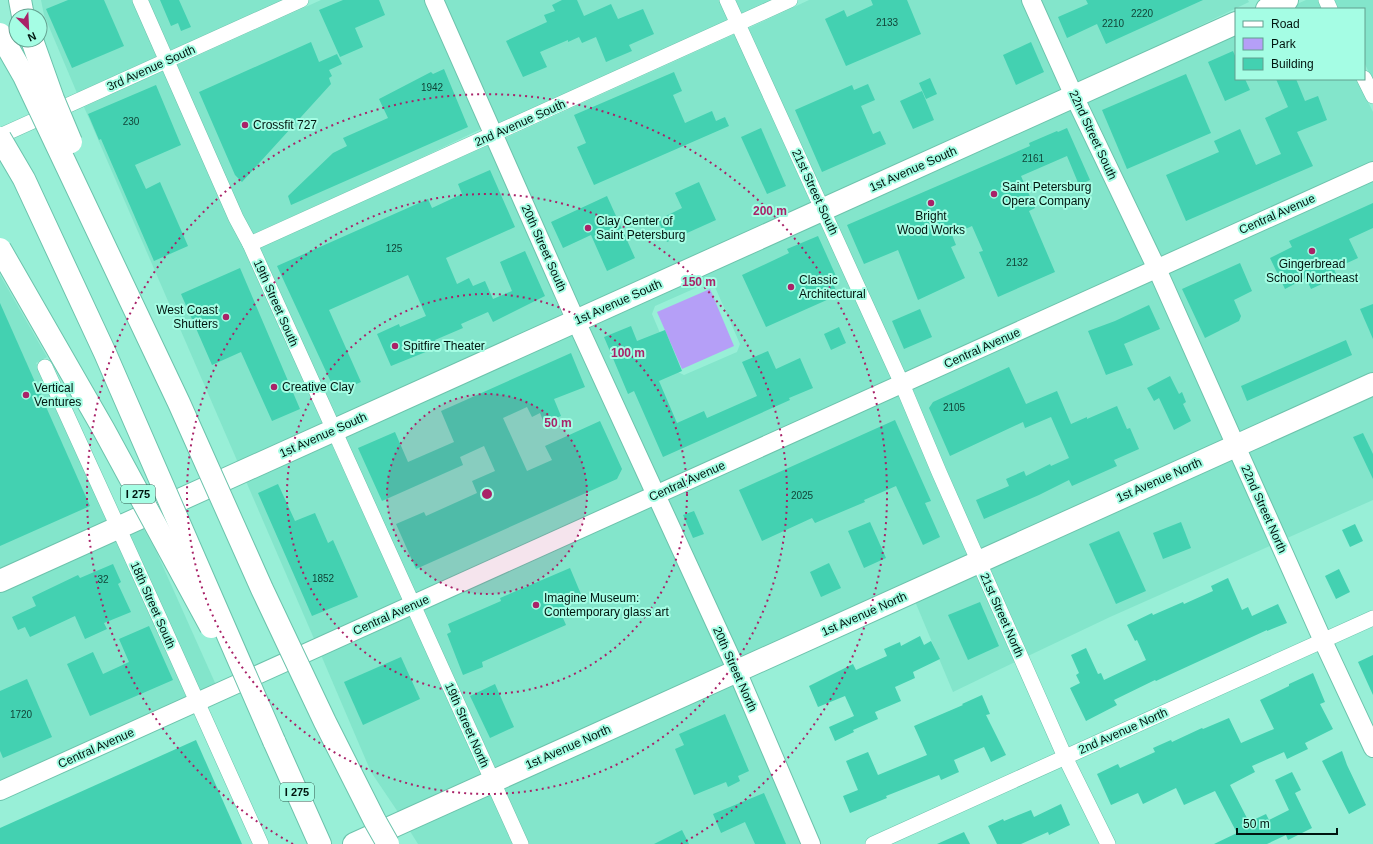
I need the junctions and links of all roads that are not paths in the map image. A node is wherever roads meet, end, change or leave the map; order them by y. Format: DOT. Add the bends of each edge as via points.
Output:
graph roads {
  1 [pos="140,0"];
  2 [pos="301,0"];
  3 [pos="434,0"];
  4 [pos="726,0"];
  5 [pos="790,0"];
  6 [pos="1031,0"];
  7 [pos="1287,0"];
  8 [pos="1269,8"];
  9 [pos="1235,23"];
  10 [pos="738,24"];
  11 [pos="0,34"];
  12 [pos="35,48"];
  13 [pos="168,60"];
  14 [pos="1365,80"];
  15 [pos="1074,96"];
  16 [pos="1373,96"];
  17 [pos="494,135"];
  18 [pos="0,137"];
  19 [pos="1373,171"];
  20 [pos="823,209"];
  21 [pos="250,244"];
  22 [pos="0,248"];
  23 [pos="1157,269"];
  24 [pos="576,321"];
  25 [pos="45,367"];
  26 [pos="902,384"];
  27 [pos="1373,384"];
  28 [pos="179,403"];
  29 [pos="334,430"];
  30 [pos="1236,446"];
  31 [pos="656,495"];
  32 [pos="118,528"];
  33 [pos="979,562"];
  34 [pos="0,581"];
  35 [pos="412,605"];
  36 [pos="1373,618"];
  37 [pos="1323,641"];
  38 [pos="737,671"];
  39 [pos="197,702"];
  40 [pos="274,741"];
  41 [pos="1373,748"];
  42 [pos="1065,757"];
  43 [pos="493,782"];
  44 [pos="0,792"];
  45 [pos="261,844"];
  46 [pos="320,844"];
  47 [pos="354,844"];
  48 [pos="388,844"];
  49 [pos="521,844"];
  50 [pos="811,844"];
  51 [pos="873,844"];
  52 [pos="1108,844"];
  1 -- 13 [label="street, 19th Street South"];
  2 -- 13 [label="street, 3rd Avenue South"];
  3 -- 17 [label="street, 20th Street South"];
  4 -- 10 [label="street, 21st Street South"];
  5 -- 10 [label="street, 2nd Avenue South"];
  6 -- 15 [label="street, 22nd Street South"];
  7 -- 8 [label="main road"];
  9 -- 15 [label="main road, 1st Avenue South"];
  10 -- 17 [label="street, 2nd Avenue South"];
  10 -- 20 [label="street, 21st Street South"];
  11 -- 28 [label="main road, bridge" via="24,76"];
  12 -- 28 [label="main road, bridge" via="53,98"];
  13 -- 18 [label="street, 3rd Avenue South"];
  13 -- 21 [label="street, 19th Street South" via="236,218"];
  14 -- 16 [label="street"];
  15 -- 20 [label="main road, 1st Avenue South"];
  15 -- 23 [label="street, 22nd Street South"];
  17 -- 21 [label="street, 2nd Avenue South"];
  17 -- 24 [label="street, 20th Street South"];
  18 -- 40 [label="main road, bridge" via="24,179 102,346"];
  19 -- 23 [label="street, Central Avenue"];
  20 -- 24 [label="main road, 1st Avenue South"];
  20 -- 26 [label="street, 21st Street South"];
  21 -- 29 [label="street, 19th Street South"];
  22 -- 40 [label="main road, I 275, bridge" via="104,430"];
  23 -- 26 [label="street, Central Avenue"];
  23 -- 30 [label="street, 22nd Street North"];
  24 -- 29 [label="main road, 1st Avenue South"];
  24 -- 31 [label="street, 20th Street South"];
  25 -- 32 [label="street, 18th Street South"];
  26 -- 31 [label="street, Central Avenue"];
  26 -- 33 [label="street, 21st Street North"];
  27 -- 30 [label="main road, 1st Avenue North"];
  28 -- 48 [label="main road, bridge" via="325,722"];
  29 -- 32 [label="main road, 1st Avenue South"];
  29 -- 35 [label="street, 19th Street South"];
  30 -- 33 [label="main road, 1st Avenue North"];
  30 -- 37 [label="street, 22nd Street North"];
  31 -- 35 [label="street, Central Avenue"];
  31 -- 38 [label="street, 20th Street North"];
  32 -- 34 [label="main road, 1st Avenue South"];
  32 -- 39 [label="street, 18th Street South"];
  33 -- 38 [label="main road, 1st Avenue North"];
  33 -- 42 [label="street, 21st Street North"];
  35 -- 39 [label="street, Central Avenue"];
  35 -- 43 [label="street, 19th Street North"];
  36 -- 37 [label="street, 2nd Avenue North"];
  37 -- 41 [label="street, 22nd Street North"];
  37 -- 42 [label="street, 2nd Avenue North"];
  38 -- 43 [label="main road, 1st Avenue North"];
  38 -- 50 [label="street, 20th Street North"];
  39 -- 44 [label="street, Central Avenue"];
  39 -- 45 [label="street, 18th Street South"];
  40 -- 46 [label="main road, I 275"];
  42 -- 51 [label="street, 2nd Avenue North"];
  42 -- 52 [label="street, 21st Street North"];
  43 -- 47 [label="main road, 1st Avenue North"];
  43 -- 49 [label="street, 19th Street North"];
}
